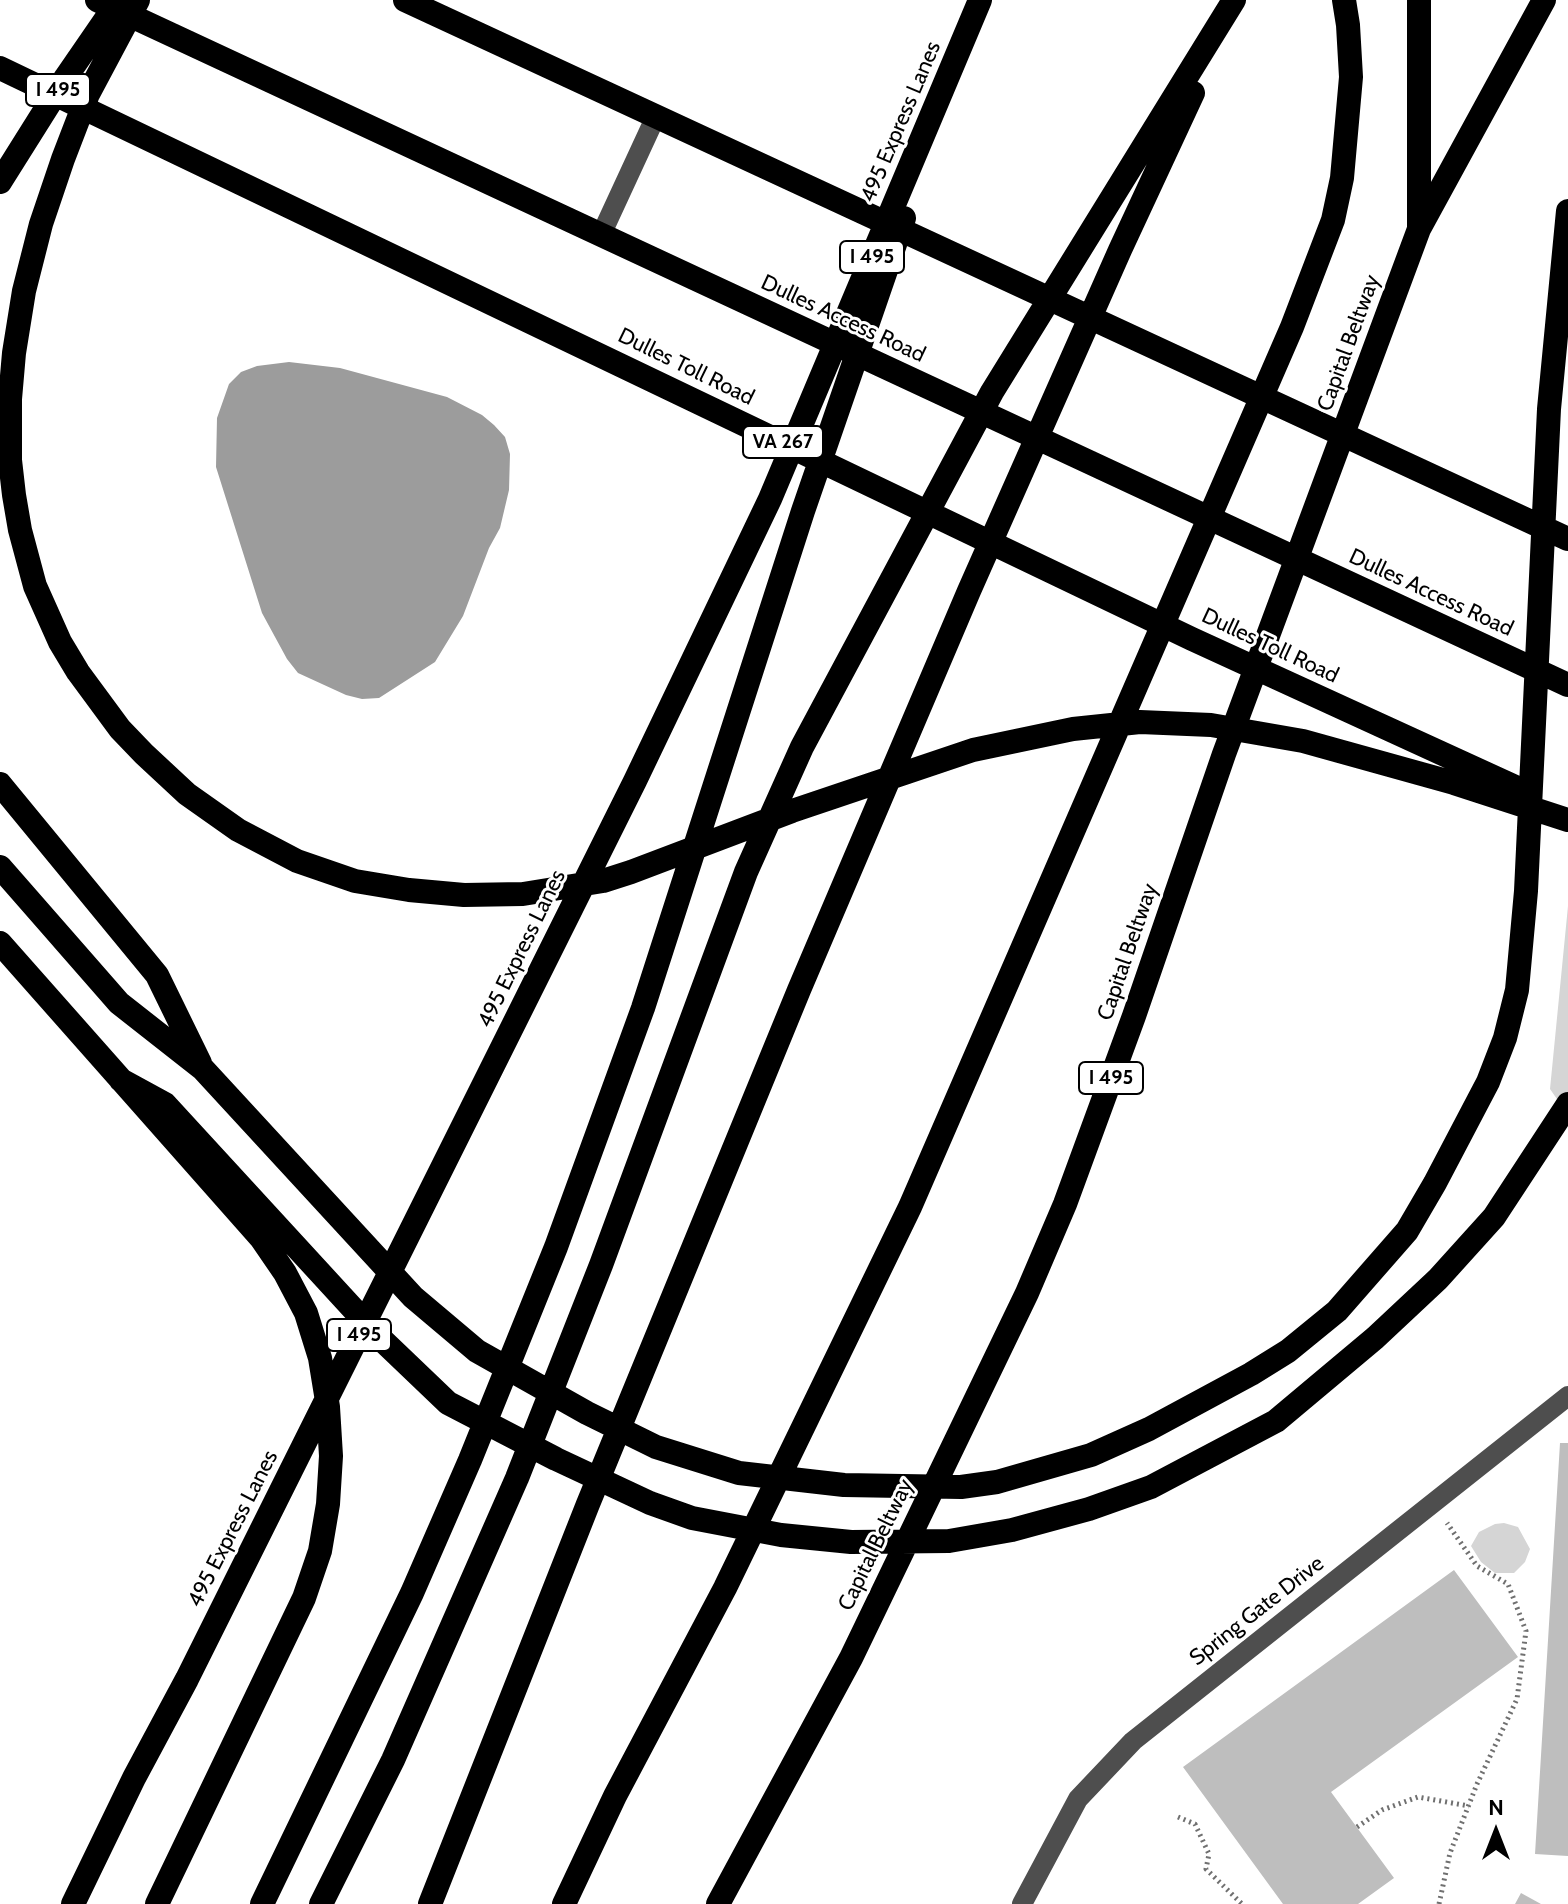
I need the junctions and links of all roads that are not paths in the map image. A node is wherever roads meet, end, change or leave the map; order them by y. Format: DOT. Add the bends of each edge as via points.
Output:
graph roads {
  1 [pos="97,0"];
  2 [pos="119,0"];
  3 [pos="138,0"];
  4 [pos="405,0"];
  5 [pos="1235,0"];
  6 [pos="1344,0"];
  7 [pos="1419,0"];
  8 [pos="1544,0"];
  9 [pos="977,8"];
  10 [pos="0,68"];
  11 [pos="656,116"];
  12 [pos="0,182"];
  13 [pos="1568,211"];
  14 [pos="1419,229"];
  15 [pos="601,235"];
  16 [pos="1568,539"];
  17 [pos="1568,685"];
  18 [pos="0,784"];
  19 [pos="1568,812"];
  20 [pos="1568,820"];
  21 [pos="0,867"];
  22 [pos="0,943"];
  23 [pos="203,1069"];
  24 [pos="121,1080"];
  25 [pos="1568,1104"];
  26 [pos="1568,1396"];
  27 [pos="615,1796"];
  28 [pos="73,1904"];
  29 [pos="157,1904"];
  30 [pos="262,1904"];
  31 [pos="321,1904"];
  32 [pos="430,1904"];
  33 [pos="547,1904"];
  34 [pos="564,1904"];
  35 [pos="718,1904"];
  36 [pos="1022,1904"];
  1 -- 15 [label="highway, Dulles Access Road"];
  2 -- 12 [label="highway, I 495"];
  3 -- 20 [label="highway" via="88,94 41,224 24,291 9,429 14,495 35,586 78,672 144,754 187,794 238,830 297,861 355,881 494,895 566,888 660,863 792,811 973,750 1062,731 1140,722 1211,725 1303,741"];
  4 -- 11 [label="highway"];
  5 -- 31 [label="highway" via="992,392 802,747 694,1005 601,1265 517,1478 393,1760"];
  5 -- 32 [label="highway" via="969,591 799,990"];
  6 -- 27 [label="highway" via="1351,77 1342,178 1333,220 1292,327 910,1207 725,1588"];
  7 -- 14 [label="highway"];
  8 -- 14 [label="highway, Capital Beltway / I 495"];
  9 -- 28 [label="highway, 495 Express Lanes / I 495" via="770,499 457,1140"];
  9 -- 30 [label="highway" via="803,511 643,1008 556,1247 412,1593"];
  10 -- 19 [label="highway, Dulles Toll Road / VA 267" via="1192,639"];
  11 -- 15 [label="street"];
  11 -- 16 [label="highway"];
  13 -- 23 [label="highway" via="1549,409 1517,990 1488,1082 1407,1231 1337,1311 1288,1351 1149,1429 1091,1455 997,1482 961,1487 844,1485 739,1473 656,1447 477,1351 413,1297"];
  14 -- 35 [label="highway, Capital Beltway / I 495" via="1224,754 1065,1204 980,1395 851,1658"];
  15 -- 17 [label="highway, Dulles Access Road"];
  18 -- 23 [label="highway" via="157,975"];
  21 -- 23 [label="highway" via="119,1003"];
  22 -- 24 [label="highway"];
  24 -- 25 [label="highway" via="165,1104 379,1337 448,1403 556,1459 692,1518 851,1542 949,1541 1089,1509 1151,1487 1276,1421 1438,1279 1494,1217"];
  24 -- 29 [label="highway" via="261,1238 285,1273 306,1313 320,1358 331,1456 320,1551 304,1598"];
  26 -- 36 [label="street, Spring Gate Drive" via="1133,1741 1078,1799"];
  27 -- 33 [label="highway"];
  27 -- 34 [label="highway"];
}
